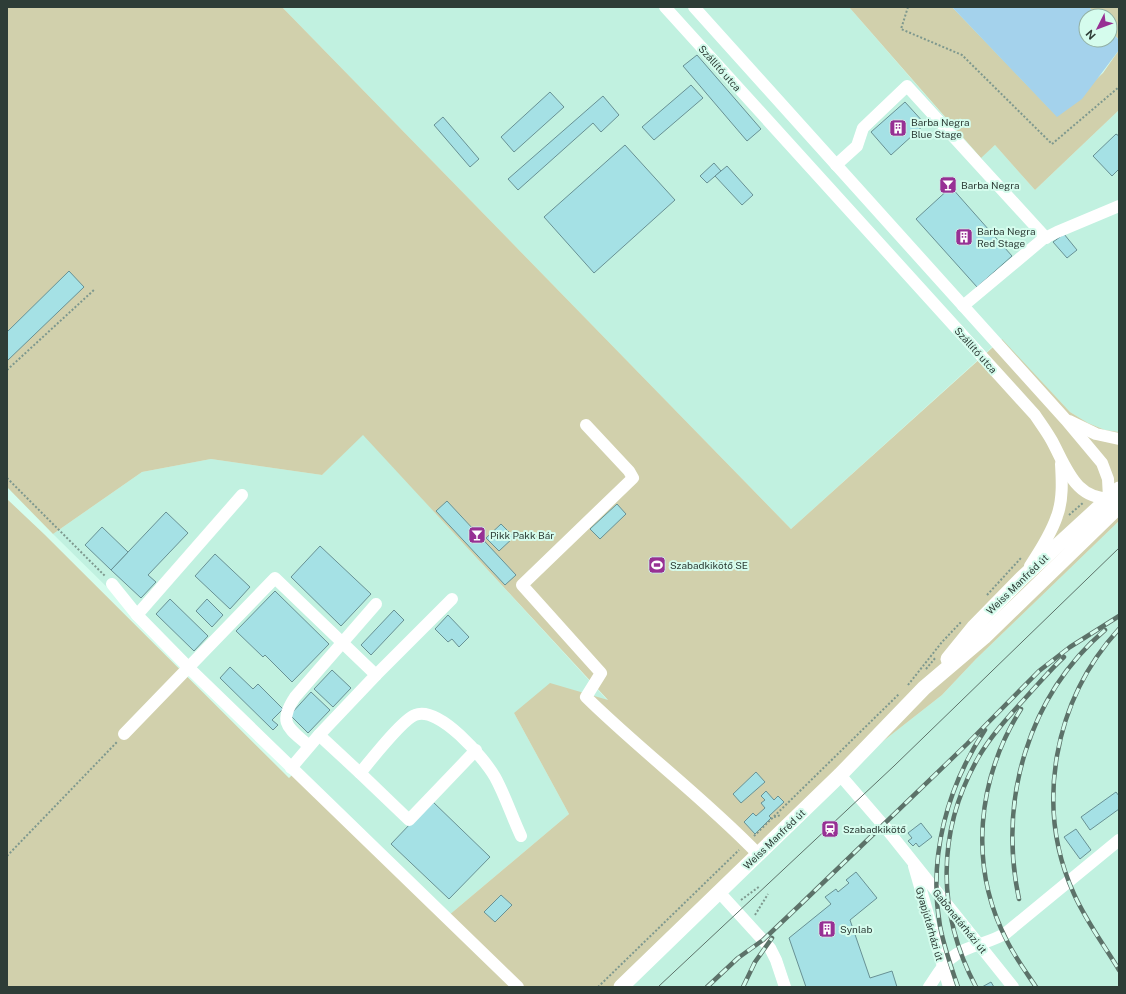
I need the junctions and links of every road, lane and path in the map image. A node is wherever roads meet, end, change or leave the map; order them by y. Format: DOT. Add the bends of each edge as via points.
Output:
graph roads {
  1 [pos="665,7"];
  2 [pos="694,7"];
  3 [pos="908,7"];
  4 [pos="1119,87"];
  5 [pos="791,116"];
  6 [pos="776,129"];
  7 [pos="836,165"];
  8 [pos="1119,206"];
  9 [pos="895,231"];
  10 [pos="1046,238"];
  11 [pos="880,245"];
  12 [pos="95,289"];
  13 [pos="963,306"];
  14 [pos="994,339"];
  15 [pos="978,352"];
  16 [pos="7,370"];
  17 [pos="1066,420"];
  18 [pos="586,425"];
  19 [pos="1119,438"];
  20 [pos="1061,462"];
  21 [pos="7,478"];
  22 [pos="242,495"];
  23 [pos="1117,498"];
  24 [pos="1023,555"];
  25 [pos="1022,578"];
  26 [pos="112,584"];
  27 [pos="986,596"];
  28 [pos="452,599"];
  29 [pos="376,604"];
  30 [pos="137,615"];
  31 [pos="964,619"];
  32 [pos="342,642"];
  33 [pos="189,668"];
  34 [pos="376,675"];
  35 [pos="908,685"];
  36 [pos="924,688"];
  37 [pos="903,691"];
  38 [pos="124,734"];
  39 [pos="319,735"];
  40 [pos="309,746"];
  41 [pos="476,750"];
  42 [pos="291,768"];
  43 [pos="360,772"];
  44 [pos="840,775"];
  45 [pos="521,836"];
  46 [pos="1119,840"];
  47 [pos="747,842"];
  48 [pos="758,854"];
  49 [pos="7,856"];
  50 [pos="910,858"];
  51 [pos="723,864"];
  52 [pos="735,877"];
  53 [pos="760,886"];
  54 [pos="719,892"];
  55 [pos="768,894"];
  56 [pos="739,897"];
  57 [pos="754,916"];
  58 [pos="979,945"];
  59 [pos="942,967"];
  60 [pos="518,987"];
  61 [pos="598,987"];
  62 [pos="621,987"];
  63 [pos="784,987"];
  64 [pos="930,987"];
  65 [pos="949,987"];
  66 [pos="1013,987"];
  1 -- 6 [label="street, Szállító utca"];
  2 -- 5 [label="street, Szállító utca"];
  3 -- 4 [label="path" via="901,29 962,55 1052,144"];
  5 -- 6 [label="street"];
  5 -- 7 [label="street, Szállító utca"];
  6 -- 11 [label="street, Szállító utca"];
  7 -- 9 [label="street, Szállító utca"];
  7 -- 10 [label="street" via="856,146 863,128 908,86"];
  8 -- 10 [label="street"];
  9 -- 11 [label="street"];
  9 -- 13 [label="street, Szállító utca"];
  10 -- 13 [label="street"];
  11 -- 15 [label="street, Szállító utca"];
  12 -- 16 [label="path"];
  13 -- 14 [label="street, Szállító utca"];
  14 -- 15 [label="street"];
  14 -- 17 [label="street, Szállító utca"];
  15 -- 20 [label="street, Szállító utca" via="1035,415"];
  17 -- 19 [label="street, Szállító utca" via="1096,434"];
  17 -- 23 [label="street, Szállító utca" via="1102,463"];
  18 -- 47 [label="street" via="633,478 522,586 601,672 586,697 614,725"];
  20 -- 23 [label="street, Szállító utca" via="1074,482 1091,495"];
  20 -- 25 [label="street, Szállító utca" via="1062,488 1058,515"];
  21 -- 26 [label="path"];
  22 -- 30 [label="street"];
  23 -- 25 [label="main road, Weiss Manfréd út"];
  23 -- 36 [label="main road, Weiss Manfréd út" via="1099,526 984,637"];
  24 -- 27 [label="path"];
  25 -- 36 [label="main road, Weiss Manfréd út" via="974,627"];
  26 -- 30 [label="street"];
  28 -- 34 [label="street"];
  29 -- 32 [label="street"];
  30 -- 33 [label="street"];
  31 -- 35 [label="path"];
  32 -- 33 [label="street" via="275,578"];
  32 -- 34 [label="street"];
  32 -- 40 [label="street" via="295,697 285,715 290,728"];
  33 -- 38 [label="street"];
  33 -- 42 [label="street"];
  34 -- 39 [label="street"];
  36 -- 44 [label="main road, Weiss Manfréd út"];
  37 -- 47 [label="path"];
  38 -- 49 [label="path"];
  39 -- 40 [label="street"];
  39 -- 43 [label="street"];
  40 -- 42 [label="street"];
  41 -- 43 [label="street" via="442,721 428,715 415,715 404,723"];
  41 -- 43 [label="street" via="409,820"];
  41 -- 45 [label="street" via="495,777"];
  42 -- 60 [label="street"];
  44 -- 48 [label="main road, Weiss Manfréd út"];
  44 -- 50 [label="street, Gabonatárházi út"];
  46 -- 58 [label="street" via="1014,927 999,938"];
  47 -- 48 [label="street"];
  47 -- 51 [label="path"];
  48 -- 52 [label="main road, Weiss Manfréd út"];
  50 -- 58 [label="street, Gabonatárházi út"];
  50 -- 59 [label="street, Gyapjútárházi út"];
  51 -- 52 [label="path"];
  51 -- 61 [label="path"];
  52 -- 54 [label="main road, Weiss Manfréd út"];
  53 -- 56 [label="path" via="740,901"];
  54 -- 62 [label="main road, Weiss Manfréd út"];
  54 -- 63 [label="street" via="770,948"];
  55 -- 57 [label="path"];
  58 -- 59 [label="street" via="951,958"];
  58 -- 66 [label="street, Gabonatárházi út"];
  59 -- 64 [label="street"];
  59 -- 65 [label="street, Gyapjútárházi út"];
}
